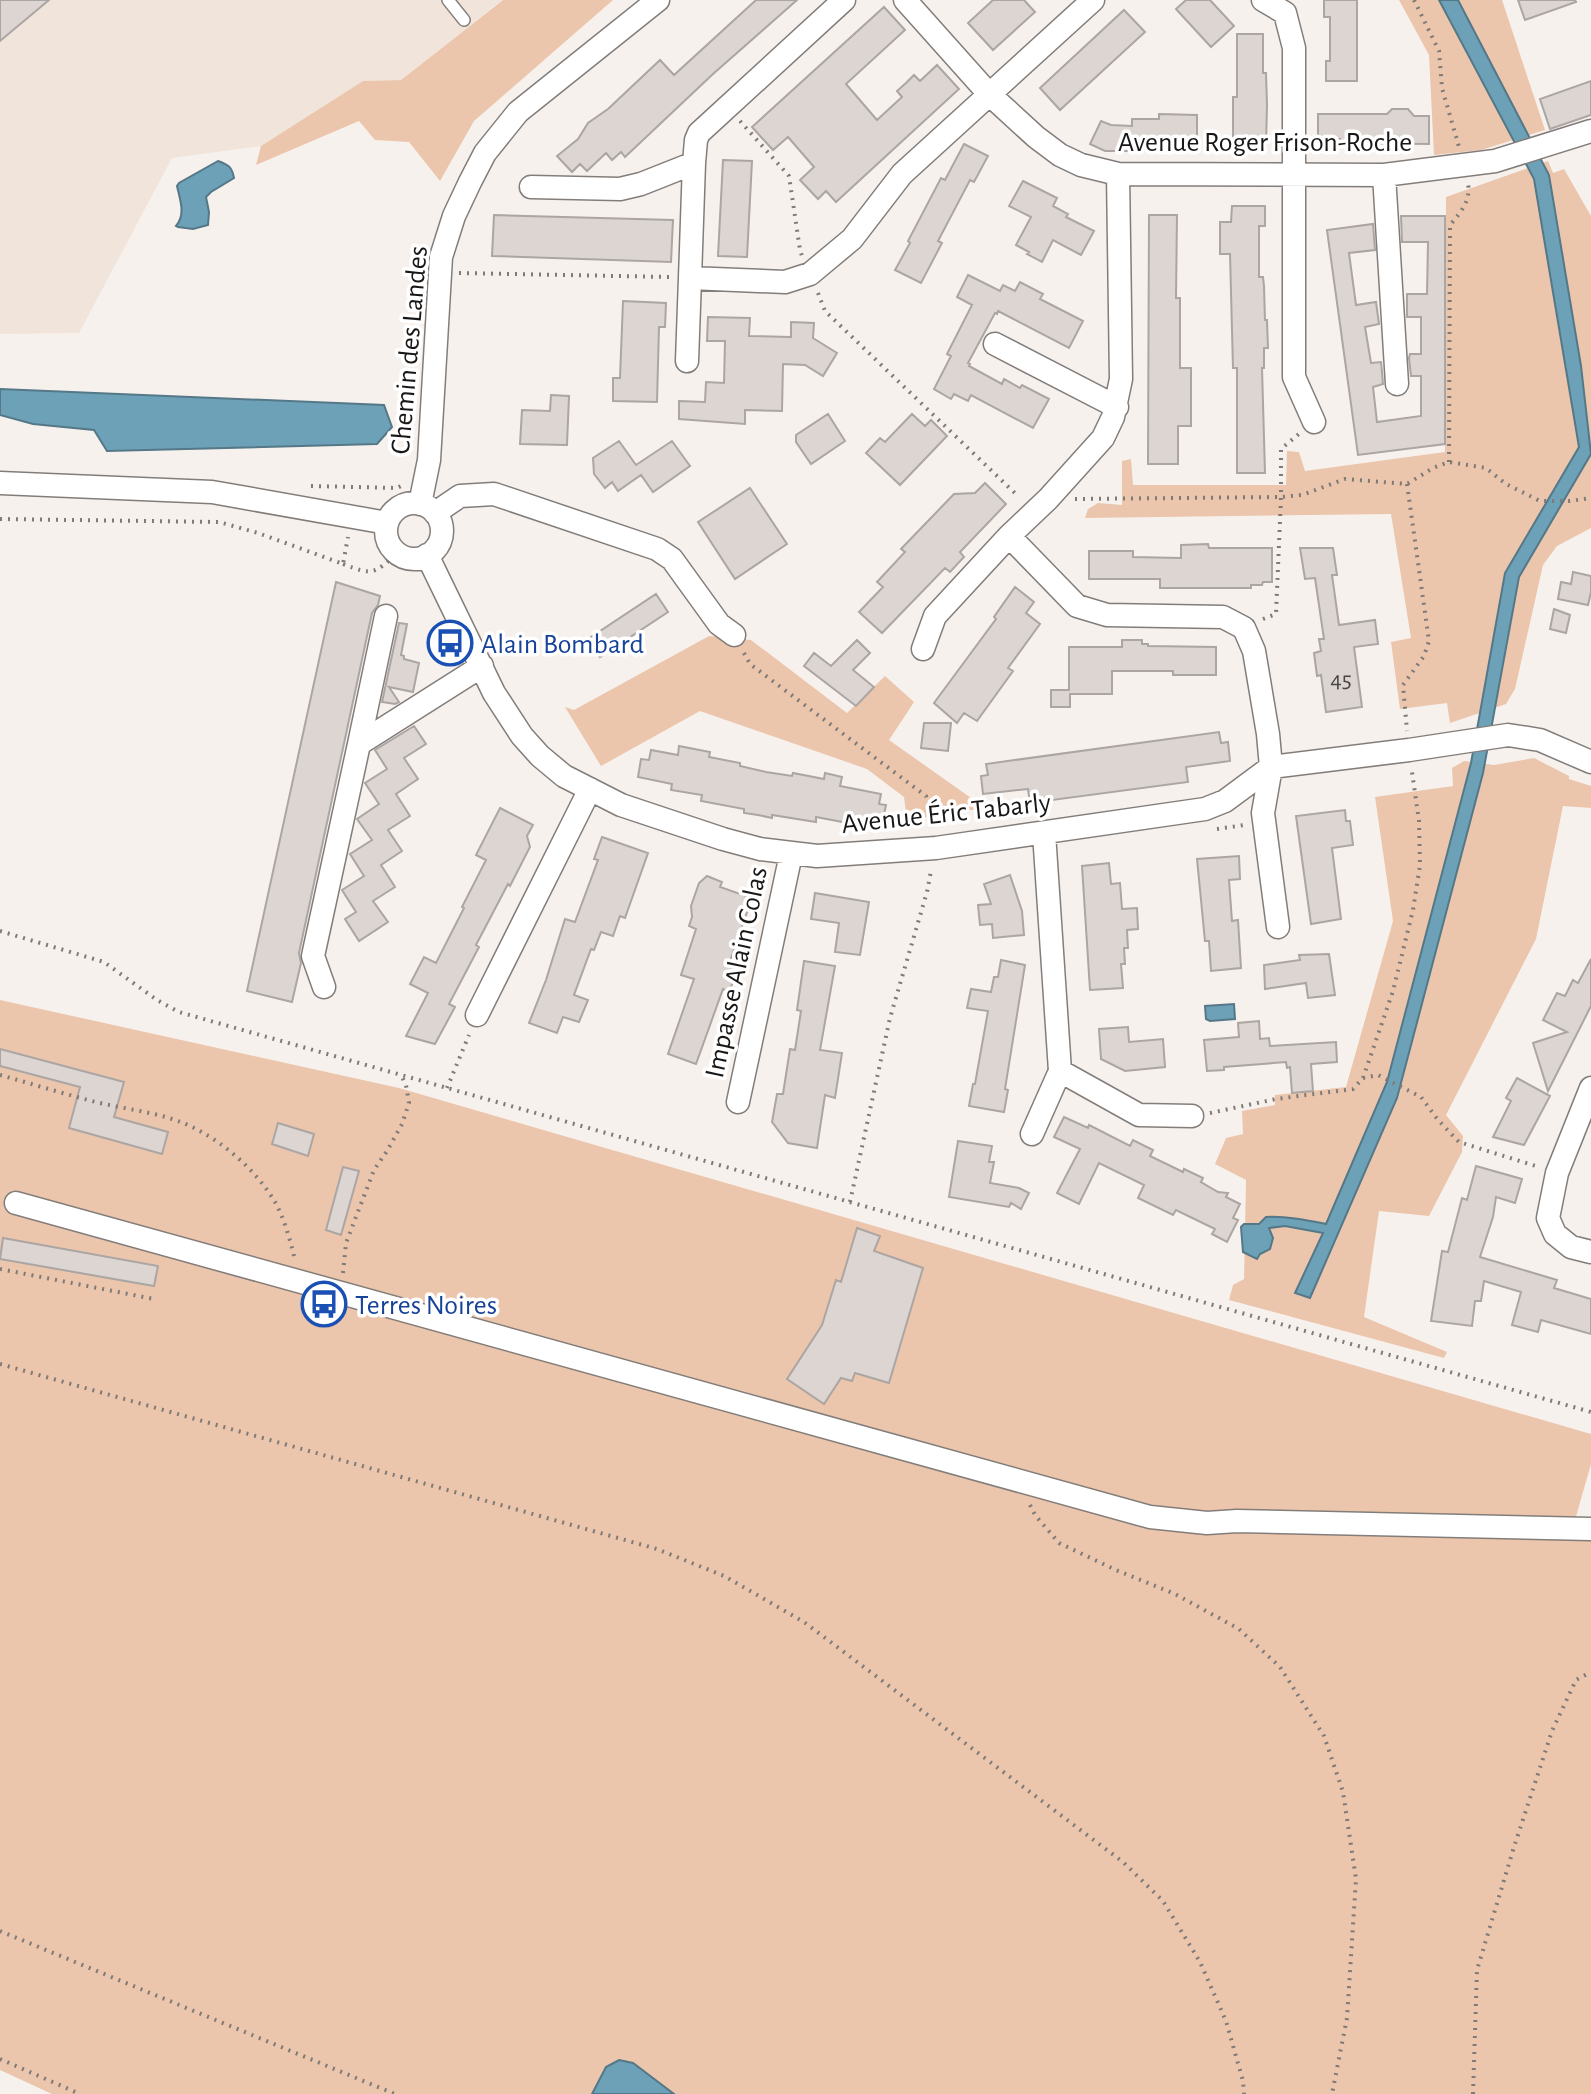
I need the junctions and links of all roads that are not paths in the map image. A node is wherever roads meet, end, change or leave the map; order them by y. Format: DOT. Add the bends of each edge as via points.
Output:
graph roads {
  1 [pos="448,0"];
  2 [pos="658,0"];
  3 [pos="844,0"];
  4 [pos="905,0"];
  5 [pos="1093,0"];
  6 [pos="1263,0"];
  7 [pos="1284,6"];
  8 [pos="464,20"];
  9 [pos="989,94"];
  10 [pos="1591,131"];
  11 [pos="694,163"];
  12 [pos="1118,174"];
  13 [pos="1294,174"];
  14 [pos="1384,175"];
  15 [pos="531,187"];
  16 [pos="690,278"];
  17 [pos="995,344"];
  18 [pos="687,361"];
  19 [pos="1397,384"];
  20 [pos="1117,407"];
  21 [pos="1314,422"];
  22 [pos="0,483"];
  23 [pos="428,508"];
  24 [pos="387,523"];
  25 [pos="1009,536"];
  26 [pos="427,555"];
  27 [pos="386,616"];
  28 [pos="734,635"];
  29 [pos="923,649"];
  30 [pos="482,666"];
  31 [pos="359,744"];
  32 [pos="1591,762"];
  33 [pos="1271,767"];
  34 [pos="590,789"];
  35 [pos="1044,833"];
  36 [pos="791,854"];
  37 [pos="1278,927"];
  38 [pos="324,987"];
  39 [pos="477,1015"];
  40 [pos="1060,1071"];
  41 [pos="1591,1088"];
  42 [pos="738,1102"];
  43 [pos="1192,1116"];
  44 [pos="1032,1134"];
  45 [pos="12,1202"];
  46 [pos="1591,1252"];
  47 [pos="1591,1529"];
  1 -- 8 [label="lane"];
  2 -- 23 [label="street, Chemin des Landes" via="518,112 480,163 454,216 441,257"];
  3 -- 11 [label="street" via="699,133"];
  4 -- 9 [label="street, Avenue Roger Frison-Roche"];
  5 -- 9 [label="street"];
  6 -- 7 [label="street"];
  7 -- 13 [label="street" via="1294,48"];
  9 -- 12 [label="street, Avenue Roger Frison-Roche" via="1060,155"];
  9 -- 16 [label="street" via="902,174 852,239 810,274 785,282"];
  10 -- 14 [label="street, Avenue Roger Frison-Roche" via="1495,161"];
  11 -- 15 [label="street" via="620,189"];
  11 -- 16 [label="street"];
  12 -- 13 [label="street, Avenue Roger Frison-Roche"];
  12 -- 20 [label="street"];
  13 -- 14 [label="street, Avenue Roger Frison-Roche"];
  13 -- 21 [label="street" via="1294,377"];
  14 -- 19 [label="street"];
  16 -- 18 [label="street"];
  17 -- 20 [label="street"];
  20 -- 25 [label="street" via="1103,438"];
  22 -- 24 [label="street" via="212,492"];
  23 -- 24 [label="street" via="403,505"];
  23 -- 26 [label="street" via="442,528 439,543"];
  23 -- 28 [label="street" via="460,496 494,494 657,549 672,559 719,624"];
  24 -- 26 [label="street" via="388,540 398,553 412,558"];
  25 -- 29 [label="street" via="935,616"];
  25 -- 33 [label="street" via="1077,606 1107,615 1223,617 1244,628 1254,651"];
  26 -- 30 [label="street, Avenue Éric Tabarly"];
  27 -- 31 [label="street"];
  30 -- 31 [label="street"];
  30 -- 34 [label="street, Avenue Éric Tabarly" via="522,736 564,776"];
  31 -- 38 [label="street" via="313,956"];
  32 -- 33 [label="street, Avenue Éric Tabarly" via="1540,740 1508,735"];
  33 -- 35 [label="street, Avenue Éric Tabarly" via="1205,809"];
  33 -- 37 [label="street" via="1263,813"];
  34 -- 36 [label="street, Avenue Éric Tabarly" via="621,805 723,839"];
  34 -- 39 [label="street"];
  35 -- 36 [label="street, Avenue Éric Tabarly" via="936,848"];
  35 -- 40 [label="street"];
  36 -- 42 [label="street, Impasse Alain Colas"];
  40 -- 43 [label="street" via="1139,1115"];
  40 -- 44 [label="street"];
  41 -- 46 [label="street" via="1557,1173 1548,1218 1555,1234 1571,1247"];
  45 -- 47 [label="street" via="1150,1517 1207,1523"];
}
